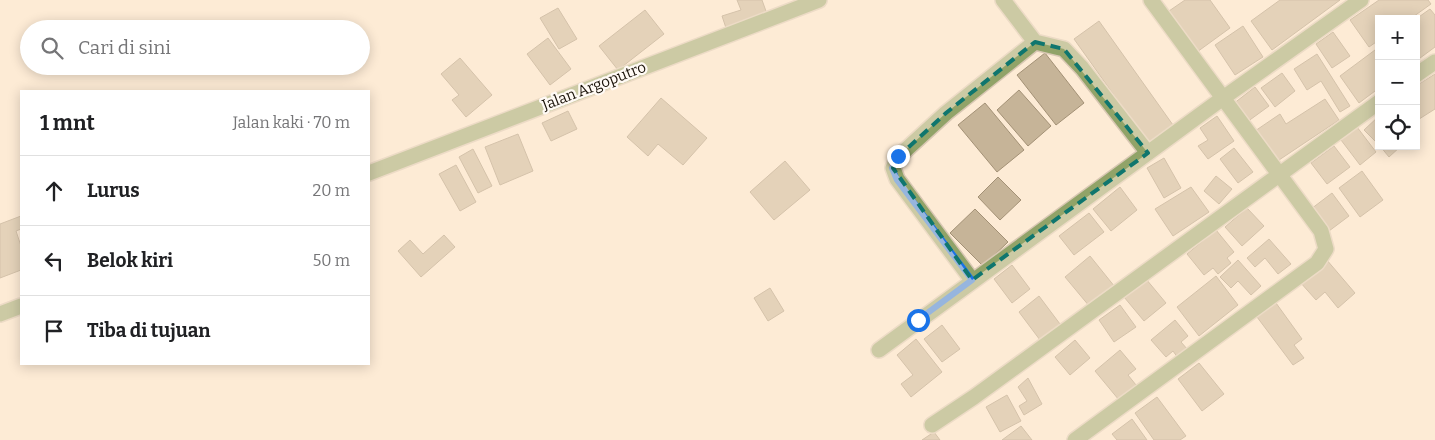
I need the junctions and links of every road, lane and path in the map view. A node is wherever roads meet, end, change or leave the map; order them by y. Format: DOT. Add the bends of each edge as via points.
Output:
graph roads {
  1 [pos="819,0"];
  2 [pos="1003,0"];
  3 [pos="1151,0"];
  4 [pos="1361,0"];
  5 [pos="1035,42"];
  6 [pos="1435,62"];
  7 [pos="1420,72"];
  8 [pos="1223,98"];
  9 [pos="1375,105"];
  10 [pos="1148,153"];
  11 [pos="370,173"];
  12 [pos="1278,174"];
  13 [pos="972,280"];
  14 [pos="20,306"];
  15 [pos="0,314"];
  16 [pos="879,350"];
  17 [pos="932,425"];
  18 [pos="1075,440"];
  1 -- 11 [label="street, Jalan Argoputro"];
  2 -- 5 [label="street"];
  3 -- 8 [label="street"];
  4 -- 8 [label="street"];
  5 -- 10 [label="street" via="1064,49"];
  5 -- 13 [label="street" via="946,113 898,156 892,168 897,180"];
  6 -- 7 [label="street"];
  8 -- 10 [label="street"];
  8 -- 12 [label="street"];
  9 -- 12 [label="street"];
  10 -- 13 [label="street"];
  12 -- 17 [label="street" via="982,392"];
  12 -- 18 [label="street" via="1321,231 1326,249 1317,263"];
  13 -- 16 [label="street"];
  14 -- 15 [label="street"];
}
